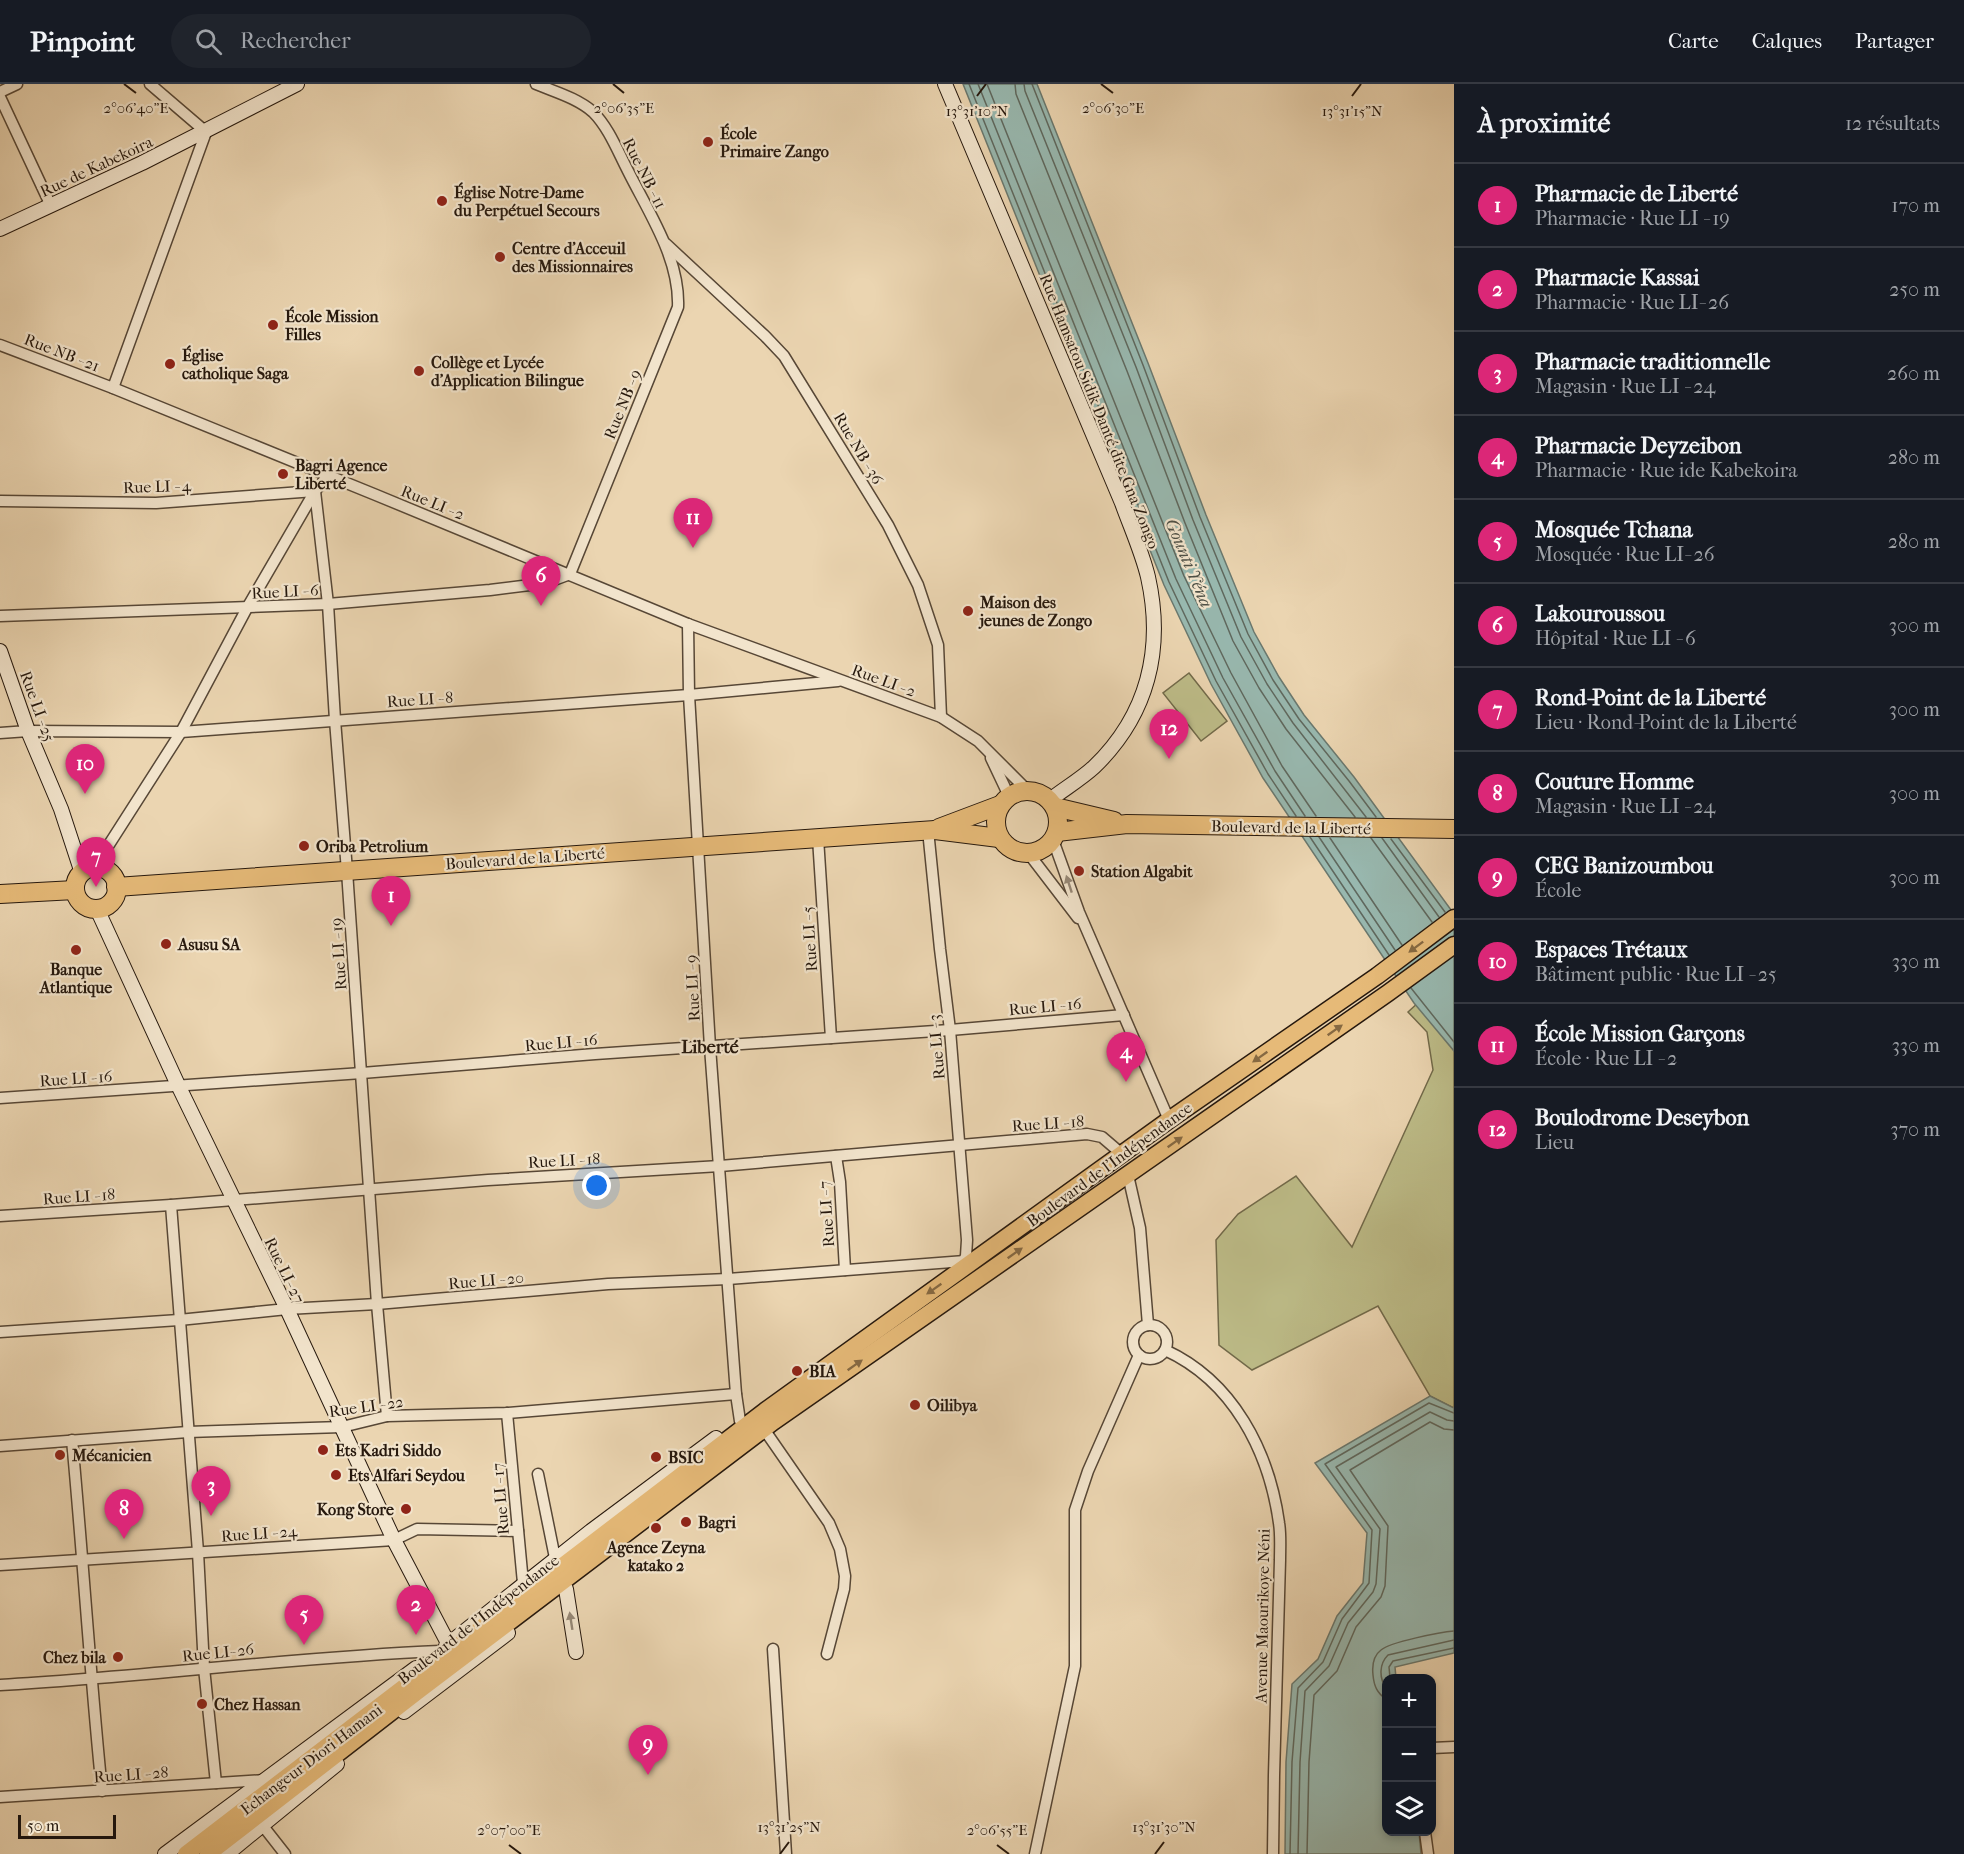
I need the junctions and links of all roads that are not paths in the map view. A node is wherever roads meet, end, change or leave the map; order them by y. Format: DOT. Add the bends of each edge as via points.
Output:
graph roads {
  1 [pos="17,84"];
  2 [pos="150,84"];
  3 [pos="536,84"];
  4 [pos="945,84"];
  5 [pos="291,85"];
  6 [pos="0,92"];
  7 [pos="0,97"];
  8 [pos="206,132"];
  9 [pos="51,206"];
  10 [pos="0,230"];
  11 [pos="664,242"];
  12 [pos="0,345"];
  13 [pos="113,388"];
  14 [pos="328,476"];
  15 [pos="315,491"];
  16 [pos="0,501"];
  17 [pos="570,574"];
  18 [pos="328,604"];
  19 [pos="247,608"];
  20 [pos="0,616"];
  21 [pos="688,624"];
  22 [pos="0,651"];
  23 [pos="841,680"];
  24 [pos="689,695"];
  25 [pos="941,717"];
  26 [pos="335,720"];
  27 [pos="28,730"];
  28 [pos="181,732"];
  29 [pos="0,733"];
  30 [pos="989,752"];
  31 [pos="1027,790"];
  32 [pos="1004,801"];
  33 [pos="1052,804"];
  34 [pos="1127,824"];
  35 [pos="1454,829"];
  36 [pos="932,830"];
  37 [pos="1055,836"];
  38 [pos="818,838"];
  39 [pos="999,838"];
  40 [pos="699,846"];
  41 [pos="1029,854"];
  42 [pos="88,870"];
  43 [pos="348,871"];
  44 [pos="116,887"];
  45 [pos="75,890"];
  46 [pos="0,894"];
  47 [pos="97,909"];
  48 [pos="1454,918"];
  49 [pos="1086,928"];
  50 [pos="1454,945"];
  51 [pos="1124,1015"];
  52 [pos="950,1029"];
  53 [pos="831,1038"];
  54 [pos="710,1047"];
  55 [pos="362,1073"];
  56 [pos="178,1086"];
  57 [pos="0,1098"];
  58 [pos="1169,1120"];
  59 [pos="958,1145"];
  60 [pos="1123,1155"];
  61 [pos="836,1156"];
  62 [pos="720,1166"];
  63 [pos="1128,1175"];
  64 [pos="370,1189"];
  65 [pos="232,1200"];
  66 [pos="171,1205"];
  67 [pos="0,1216"];
  68 [pos="962,1265"];
  69 [pos="845,1270"];
  70 [pos="728,1279"];
  71 [pos="377,1304"];
  72 [pos="286,1309"];
  73 [pos="179,1320"];
  74 [pos="1148,1325"];
  75 [pos="0,1332"];
  76 [pos="1165,1350"];
  77 [pos="1139,1355"];
  78 [pos="736,1394"];
  79 [pos="507,1413"];
  80 [pos="387,1416"];
  81 [pos="740,1421"];
  82 [pos="768,1422"];
  83 [pos="342,1427"];
  84 [pos="188,1432"];
  85 [pos="72,1440"];
  86 [pos="0,1446"];
  87 [pos="725,1449"];
  88 [pos="538,1474"];
  89 [pos="518,1531"];
  90 [pos="394,1540"];
  91 [pos="198,1552"];
  92 [pos="555,1558"];
  93 [pos="83,1560"];
  94 [pos="0,1565"];
  95 [pos="523,1583"];
  96 [pos="566,1589"];
  97 [pos="444,1647"];
  98 [pos="772,1649"];
  99 [pos="576,1652"];
  100 [pos="827,1654"];
  101 [pos="204,1668"];
  102 [pos="90,1680"];
  103 [pos="0,1685"];
  104 [pos="413,1688"];
  105 [pos="1454,1747"];
  106 [pos="1436,1748"];
  107 [pos="345,1757"];
  108 [pos="295,1771"];
  109 [pos="265,1780"];
  110 [pos="216,1783"];
  111 [pos="102,1791"];
  112 [pos="0,1797"];
  113 [pos="216,1816"];
  114 [pos="263,1826"];
  115 [pos="1426,1836"];
  116 [pos="165,1854"];
  117 [pos="186,1854"];
  118 [pos="208,1854"];
  119 [pos="227,1854"];
  120 [pos="285,1854"];
  121 [pos="786,1854"];
  122 [pos="1035,1854"];
  123 [pos="1273,1854"];
  124 [pos="1428,1854"];
  1 -- 6 [label="street"];
  2 -- 8 [label="street"];
  3 -- 11 [label="street, Rue NB - 11" via="573,98 594,113 610,136"];
  4 -- 33 [label="street, Rue Hamsatou Sidik Danté dite Gna Zongo" via="1122,503 1151,595 1154,635 1144,691 1131,718 1094,767"];
  5 -- 8 [label="street, Rue de Kabekoira"];
  7 -- 9 [label="street"];
  8 -- 9 [label="street, Rue de Kabekoira"];
  8 -- 13 [label="street"];
  9 -- 10 [label="street, Rue de Kabekoira"];
  11 -- 17 [label="street, Rue NB - 9" via="675,278 678,307"];
  11 -- 25 [label="street, Rue NB - 36" via="784,356 882,515 914,575 938,645"];
  12 -- 13 [label="street, Rue NB - 21"];
  13 -- 14 [label="street, Rue LI - 2"];
  14 -- 15 [label="street"];
  14 -- 17 [label="street, Rue LI - 2"];
  15 -- 16 [label="street, Rue LI - 4" via="156,503"];
  15 -- 18 [label="street, Rue LI - 19"];
  15 -- 19 [label="street"];
  17 -- 18 [label="street, Rue LI - 6" via="546,583 490,590"];
  17 -- 21 [label="street, Rue LI - 2"];
  18 -- 19 [label="street, Rue LI - 6"];
  18 -- 26 [label="street, Rue LI - 19"];
  19 -- 20 [label="street, Rue LI - 6"];
  19 -- 28 [label="street"];
  21 -- 23 [label="street, Rue LI - 2"];
  21 -- 24 [label="street, Rue LI - 9"];
  22 -- 27 [label="street, Rue LI - 25"];
  23 -- 24 [label="street, Rue LI - 8"];
  23 -- 25 [label="street, Rue LI - 2"];
  24 -- 26 [label="street, Rue LI - 8"];
  24 -- 40 [label="street, Rue LI - 9"];
  25 -- 30 [label="street, Rue LI - 2"];
  26 -- 28 [label="street, Rue LI - 8"];
  26 -- 43 [label="street, Rue LI - 19"];
  27 -- 28 [label="street, Rue LI - 8"];
  27 -- 29 [label="street, Rue LI - 8"];
  27 -- 42 [label="street, Rue LI - 25"];
  28 -- 42 [label="street"];
  30 -- 31 [label="street"];
  30 -- 32 [label="street"];
  31 -- 32 [label="highway"];
  31 -- 33 [label="highway" via="1043,795"];
  32 -- 36 [label="highway, Boulevard de la Liberté"];
  32 -- 39 [label="highway" via="996,816"];
  33 -- 34 [label="highway, Boulevard de la Liberté"];
  33 -- 37 [label="highway" via="1058,815"];
  34 -- 35 [label="highway, Boulevard de la Liberté"];
  34 -- 37 [label="highway, Boulevard de la Liberté"];
  36 -- 38 [label="highway, Boulevard de la Liberté"];
  36 -- 39 [label="highway, Boulevard de la Liberté"];
  36 -- 52 [label="street, Rue LI - 3"];
  37 -- 41 [label="highway" via="1046,847"];
  49 -- 37 [label="street, one-way"];
  38 -- 40 [label="highway, Boulevard de la Liberté"];
  38 -- 53 [label="street, Rue LI - 5"];
  39 -- 41 [label="highway" via="1012,850"];
  40 -- 43 [label="highway, Boulevard de la Liberté"];
  40 -- 54 [label="street, Rue LI - 9"];
  41 -- 49 [label="street"];
  42 -- 44 [label="highway" via="107,871"];
  42 -- 45 [label="highway" via="75,883"];
  43 -- 44 [label="highway, Boulevard de la Liberté"];
  43 -- 55 [label="street, Rue LI - 19"];
  44 -- 47 [label="highway" via="113,900"];
  45 -- 46 [label="highway"];
  45 -- 47 [label="highway" via="84,906"];
  47 -- 56 [label="street, Rue LI- 27"];
  48 -- 58 [label="main road, Boulevard de l'Indépendance, one-way"];
  49 -- 51 [label="street"];
  63 -- 50 [label="main road, Boulevard de l'Indépendance, one-way"];
  51 -- 52 [label="street, Rue LI - 16"];
  51 -- 58 [label="street"];
  52 -- 53 [label="street, Rue LI - 16"];
  52 -- 59 [label="street, Rue LI - 3"];
  53 -- 54 [label="street, Rue LI - 16"];
  54 -- 55 [label="street, Rue LI - 16"];
  54 -- 62 [label="street, Rue LI - 9"];
  55 -- 56 [label="street, Rue LI - 16"];
  55 -- 64 [label="street, Rue LI - 19"];
  56 -- 57 [label="street, Rue LI - 16"];
  56 -- 65 [label="street, Rue LI- 27"];
  58 -- 60 [label="main road, Boulevard de l'Indépendance"];
  59 -- 60 [label="street, Rue LI - 18" via="1087,1134 1102,1137"];
  59 -- 61 [label="street, Rue LI - 18"];
  59 -- 68 [label="street, Rue LI - 3" via="967,1240"];
  60 -- 68 [label="main road, Boulevard de l'Indépendance"];
  61 -- 62 [label="street, Rue LI - 18"];
  61 -- 69 [label="street, Rue LI - 7"];
  62 -- 64 [label="street, Rue LI - 18"];
  62 -- 70 [label="street, Rue LI - 9"];
  63 -- 74 [label="street" via="1140,1228"];
  82 -- 63 [label="main road, Boulevard de l'Indépendance, one-way"];
  64 -- 65 [label="street, Rue LI - 18"];
  64 -- 71 [label="street, Rue LI - 19"];
  65 -- 66 [label="street, Rue LI - 18"];
  65 -- 72 [label="street, Rue LI- 27"];
  66 -- 67 [label="street, Rue LI - 18"];
  66 -- 73 [label="street"];
  68 -- 69 [label="street, Rue LI - 20"];
  68 -- 82 [label="main road, Boulevard de l'Indépendance, one-way"];
  69 -- 70 [label="street, Rue LI - 20"];
  70 -- 71 [label="street, Rue LI - 20" via="608,1284"];
  70 -- 78 [label="street, Rue LI - 9"];
  71 -- 72 [label="street, Rue LI - 20"];
  71 -- 80 [label="street, Rue LI - 19"];
  72 -- 73 [label="street, Rue LI - 20"];
  72 -- 83 [label="street, Rue LI- 27"];
  73 -- 75 [label="street, Rue LI - 20"];
  73 -- 84 [label="street"];
  74 -- 76 [label="street" via="1165,1334"];
  74 -- 77 [label="street" via="1137,1330 1133,1340"];
  76 -- 77 [label="street" via="1153,1359"];
  76 -- 123 [label="street, Avenue Maourikoye Néni" via="1202,1373 1239,1412 1256,1440 1273,1488 1280,1526"];
  77 -- 122 [label="street" via="1075,1510 1075,1666"];
  78 -- 79 [label="street, Rue LI - 22"];
  78 -- 81 [label="street, Rue LI - 9"];
  79 -- 80 [label="street, Rue LI - 22"];
  79 -- 89 [label="street, Rue LI - 17"];
  80 -- 83 [label="street, Rue LI - 22"];
  81 -- 82 [label="street, Boulevard de l'Indépendance"];
  81 -- 92 [label="street, Boulevard de l'Indépendance"];
  82 -- 87 [label="main road, Boulevard de l'Indépendance"];
  82 -- 96 [label="street, Boulevard de l'Indépendance"];
  82 -- 100 [label="street" via="837,1540 844,1589"];
  83 -- 84 [label="street, Rue LI - 22"];
  83 -- 90 [label="street, Rue LI- 27"];
  84 -- 85 [label="street, Rue LI - 22"];
  84 -- 91 [label="street"];
  85 -- 86 [label="street, Rue LI - 22"];
  85 -- 93 [label="street"];
  87 -- 104 [label="main road, Echangeur Diori Hamani"];
  88 -- 92 [label="street"];
  89 -- 90 [label="street, Rue LI - 24" via="417,1529"];
  89 -- 95 [label="street, Rue LI - 17"];
  90 -- 91 [label="street, Rue LI - 24"];
  90 -- 97 [label="street, Rue LI- 27"];
  91 -- 93 [label="street, Rue LI - 24"];
  91 -- 101 [label="street"];
  92 -- 95 [label="street, Boulevard de l'Indépendance"];
  93 -- 94 [label="street, Rue LI - 24"];
  93 -- 102 [label="street"];
  95 -- 97 [label="street, Boulevard de l'Indépendance"];
  99 -- 96 [label="street, one-way"];
  96 -- 107 [label="street, Boulevard de l'Indépendance"];
  97 -- 101 [label="street, Rue LI- 26"];
  97 -- 109 [label="street, Boulevard de l'Indépendance"];
  98 -- 121 [label="street"];
  101 -- 102 [label="street, Rue LI- 26"];
  101 -- 110 [label="street"];
  102 -- 103 [label="street, Rue LI- 26"];
  102 -- 111 [label="street"];
  104 -- 107 [label="main road"];
  104 -- 108 [label="main road, Echangeur Diori Hamani"];
  104 -- 118 [label="main road, Echangeur Diori Hamani"];
  105 -- 106 [label="street"];
  107 -- 114 [label="street, Boulevard de l'Indépendance"];
  108 -- 113 [label="main road"];
  108 -- 117 [label="main road, Echangeur Diori Hamani"];
  109 -- 110 [label="street, Rue LI - 28"];
  109 -- 113 [label="street, Boulevard de l'Indépendance"];
  110 -- 111 [label="street, Rue LI - 28"];
  111 -- 112 [label="street, Rue LI - 28"];
  113 -- 116 [label="street, Boulevard de l'Indépendance"];
  114 -- 119 [label="street, Boulevard de l'Indépendance"];
  114 -- 120 [label="street"];
  115 -- 124 [label="street"];
}
